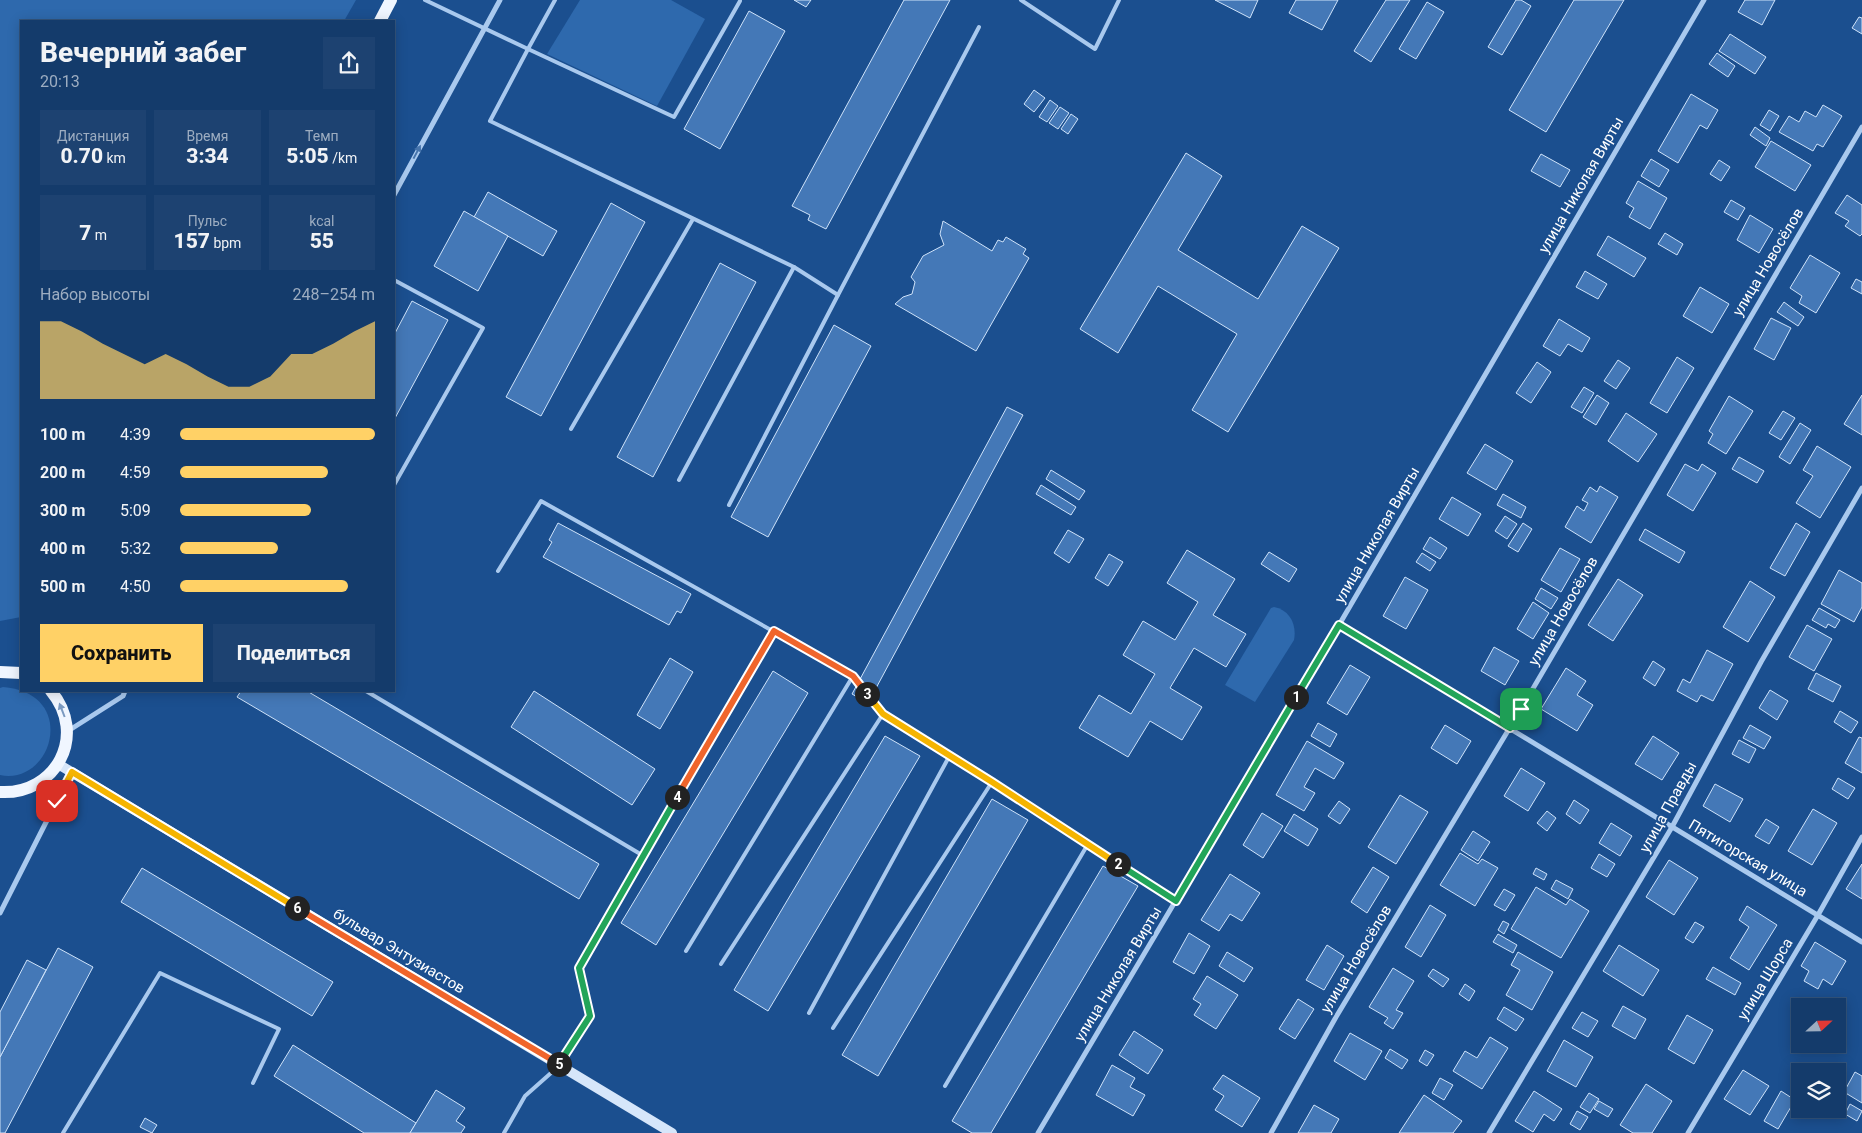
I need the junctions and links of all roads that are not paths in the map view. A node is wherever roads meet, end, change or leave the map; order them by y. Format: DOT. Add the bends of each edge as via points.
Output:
graph roads {
  1 [pos="391,0"];
  2 [pos="425,0"];
  3 [pos="500,0"];
  4 [pos="555,0"];
  5 [pos="1021,0"];
  6 [pos="1119,0"];
  7 [pos="1704,0"];
  8 [pos="740,1"];
  9 [pos="381,20"];
  10 [pos="979,26"];
  11 [pos="484,29"];
  12 [pos="528,49"];
  13 [pos="1862,127"];
  14 [pos="395,193"];
  15 [pos="693,219"];
  16 [pos="794,267"];
  17 [pos="395,281"];
  18 [pos="838,295"];
  19 [pos="571,429"];
  20 [pos="679,480"];
  21 [pos="395,484"];
  22 [pos="1862,488"];
  23 [pos="729,505"];
  24 [pos="498,571"];
  25 [pos="1339,625"];
  26 [pos="774,631"];
  27 [pos="1,670"];
  28 [pos="20,673"];
  29 [pos="853,676"];
  30 [pos="52,692"];
  31 [pos="125,692"];
  32 [pos="368,692"];
  33 [pos="883,714"];
  34 [pos="1510,728"];
  35 [pos="68,732"];
  36 [pos="950,756"];
  37 [pos="58,764"];
  38 [pos="72,772"];
  39 [pos="992,782"];
  40 [pos="0,792"];
  41 [pos="1672,827"];
  42 [pos="1862,837"];
  43 [pos="1088,844"];
  44 [pos="642,855"];
  45 [pos="1176,901"];
  46 [pos="0,913"];
  47 [pos="1818,915"];
  48 [pos="1862,942"];
  49 [pos="686,951"];
  50 [pos="721,964"];
  51 [pos="809,1013"];
  52 [pos="833,1028"];
  53 [pos="560,1065"];
  54 [pos="253,1083"];
  55 [pos="945,1086"];
  56 [pos="64,1133"];
  57 [pos="504,1133"];
  58 [pos="672,1133"];
  59 [pos="1038,1133"];
  60 [pos="1271,1133"];
  61 [pos="1489,1133"];
  62 [pos="1688,1133"];
  1 -- 9 [label="main road"];
  2 -- 11 [label="lane"];
  3 -- 11 [label="street"];
  4 -- 12 [label="lane"];
  5 -- 6 [label="lane" via="1095,49"];
  7 -- 25 [label="street, улица Николая Вирты"];
  8 -- 12 [label="lane" via="674,118"];
  10 -- 18 [label="lane"];
  11 -- 12 [label="lane"];
  14 -- 11 [label="street, one-way"];
  12 -- 15 [label="lane" via="490,121"];
  13 -- 34 [label="street, улица Новосёлов"];
  15 -- 16 [label="lane"];
  15 -- 19 [label="lane"];
  16 -- 18 [label="lane"];
  16 -- 20 [label="lane"];
  17 -- 21 [label="lane" via="483,328"];
  18 -- 23 [label="lane"];
  22 -- 41 [label="street, улица Правды" via="1761,662"];
  24 -- 26 [label="lane" via="541,501"];
  25 -- 34 [label="street, Пятигорская улица"];
  25 -- 45 [label="street, улица Николая Вирты"];
  26 -- 29 [label="lane"];
  26 -- 44 [label="lane"];
  27 -- 28 [label="main road"];
  29 -- 33 [label="lane"];
  29 -- 49 [label="lane"];
  35 -- 30 [label="main road, one-way" via="65,715"];
  31 -- 35 [label="street"];
  32 -- 44 [label="lane"];
  33 -- 36 [label="lane"];
  33 -- 50 [label="lane"];
  34 -- 41 [label="street, Пятигорская улица"];
  34 -- 60 [label="street, улица Новосёлов" via="1336,1017"];
  35 -- 37 [label="main road"];
  36 -- 39 [label="lane"];
  36 -- 51 [label="lane"];
  37 -- 38 [label="main road, бульвар Энтузиастов"];
  37 -- 40 [label="main road" via="46,778 30,788"];
  38 -- 46 [label="street"];
  38 -- 53 [label="main road, бульвар Энтузиастов"];
  39 -- 43 [label="lane"];
  39 -- 52 [label="lane"];
  41 -- 47 [label="street, Пятигорская улица"];
  41 -- 61 [label="street, улица Правды"];
  42 -- 47 [label="street, улица Щорса"];
  43 -- 45 [label="lane"];
  43 -- 55 [label="lane"];
  44 -- 53 [label="lane" via="579,968 590,1016"];
  45 -- 59 [label="street, улица Николая Вирты"];
  47 -- 48 [label="street, Пятигорская улица"];
  47 -- 62 [label="street, улица Щорса"];
  53 -- 57 [label="lane" via="525,1096"];
  53 -- 58 [label="main road, бульвар Энтузиастов"];
  54 -- 56 [label="lane" via="279,1029 160,973"];
}
